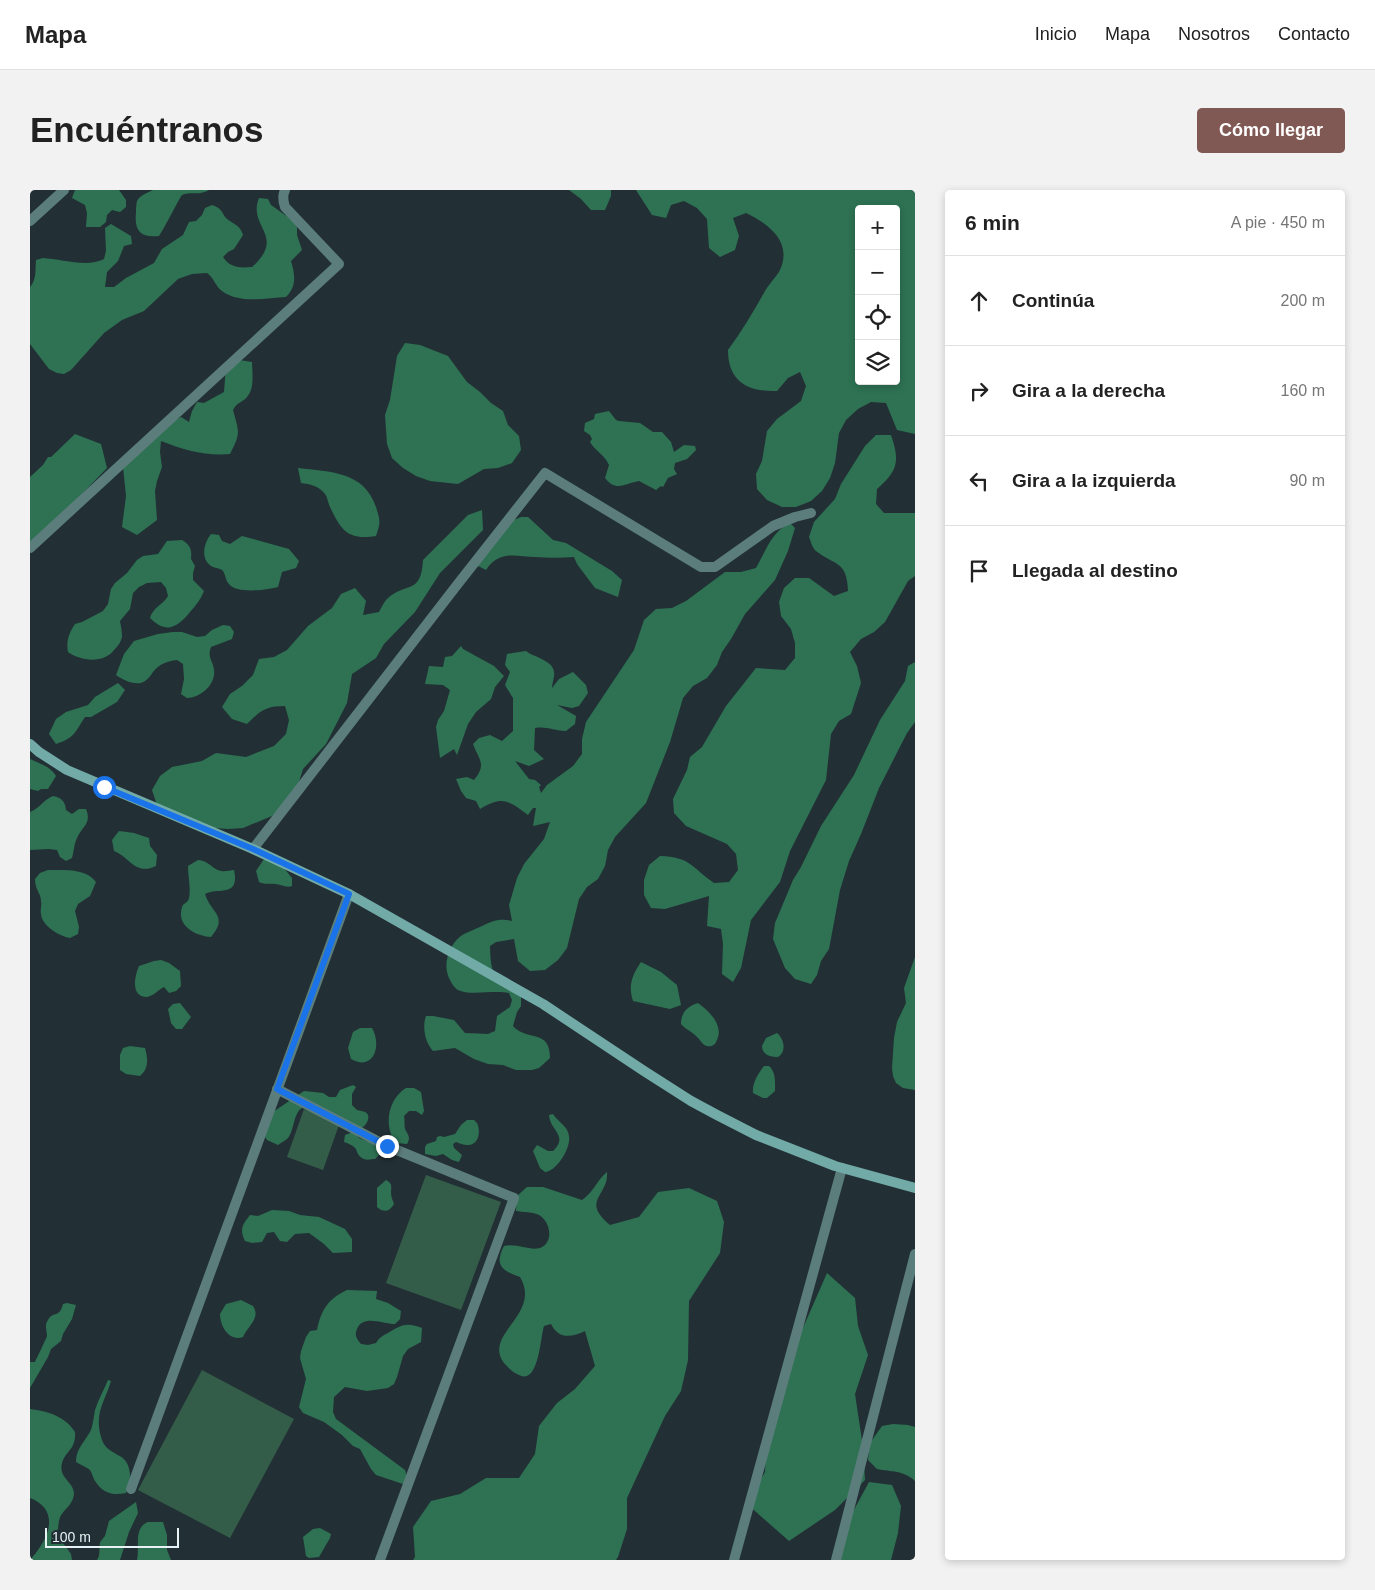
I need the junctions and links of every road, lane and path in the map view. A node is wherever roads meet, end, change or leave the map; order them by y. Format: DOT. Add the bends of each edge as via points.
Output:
graph roads {
  1 [pos="64,190"];
  2 [pos="285,190"];
  3 [pos="30,221"];
  4 [pos="811,513"];
  5 [pos="30,548"];
  6 [pos="30,744"];
  7 [pos="253,849"];
  8 [pos="349,894"];
  9 [pos="277,1089"];
  10 [pos="842,1168"];
  11 [pos="915,1188"];
  12 [pos="915,1254"];
  13 [pos="131,1489"];
  14 [pos="380,1560"];
  15 [pos="734,1560"];
  16 [pos="836,1560"];
  1 -- 3 [label="street"];
  2 -- 5 [label="street" via="283,202 286,207 339,264"];
  4 -- 7 [label="street" via="773,526 715,567 700,566 545,473"];
  6 -- 7 [label="street" via="75,774"];
  7 -- 8 [label="street"];
  8 -- 9 [label="street"];
  8 -- 10 [label="street" via="543,1004 691,1101 756,1135"];
  9 -- 13 [label="street"];
  9 -- 14 [label="street" via="387,1146 514,1198"];
  10 -- 11 [label="street"];
  10 -- 15 [label="street"];
  12 -- 16 [label="street"];
}
